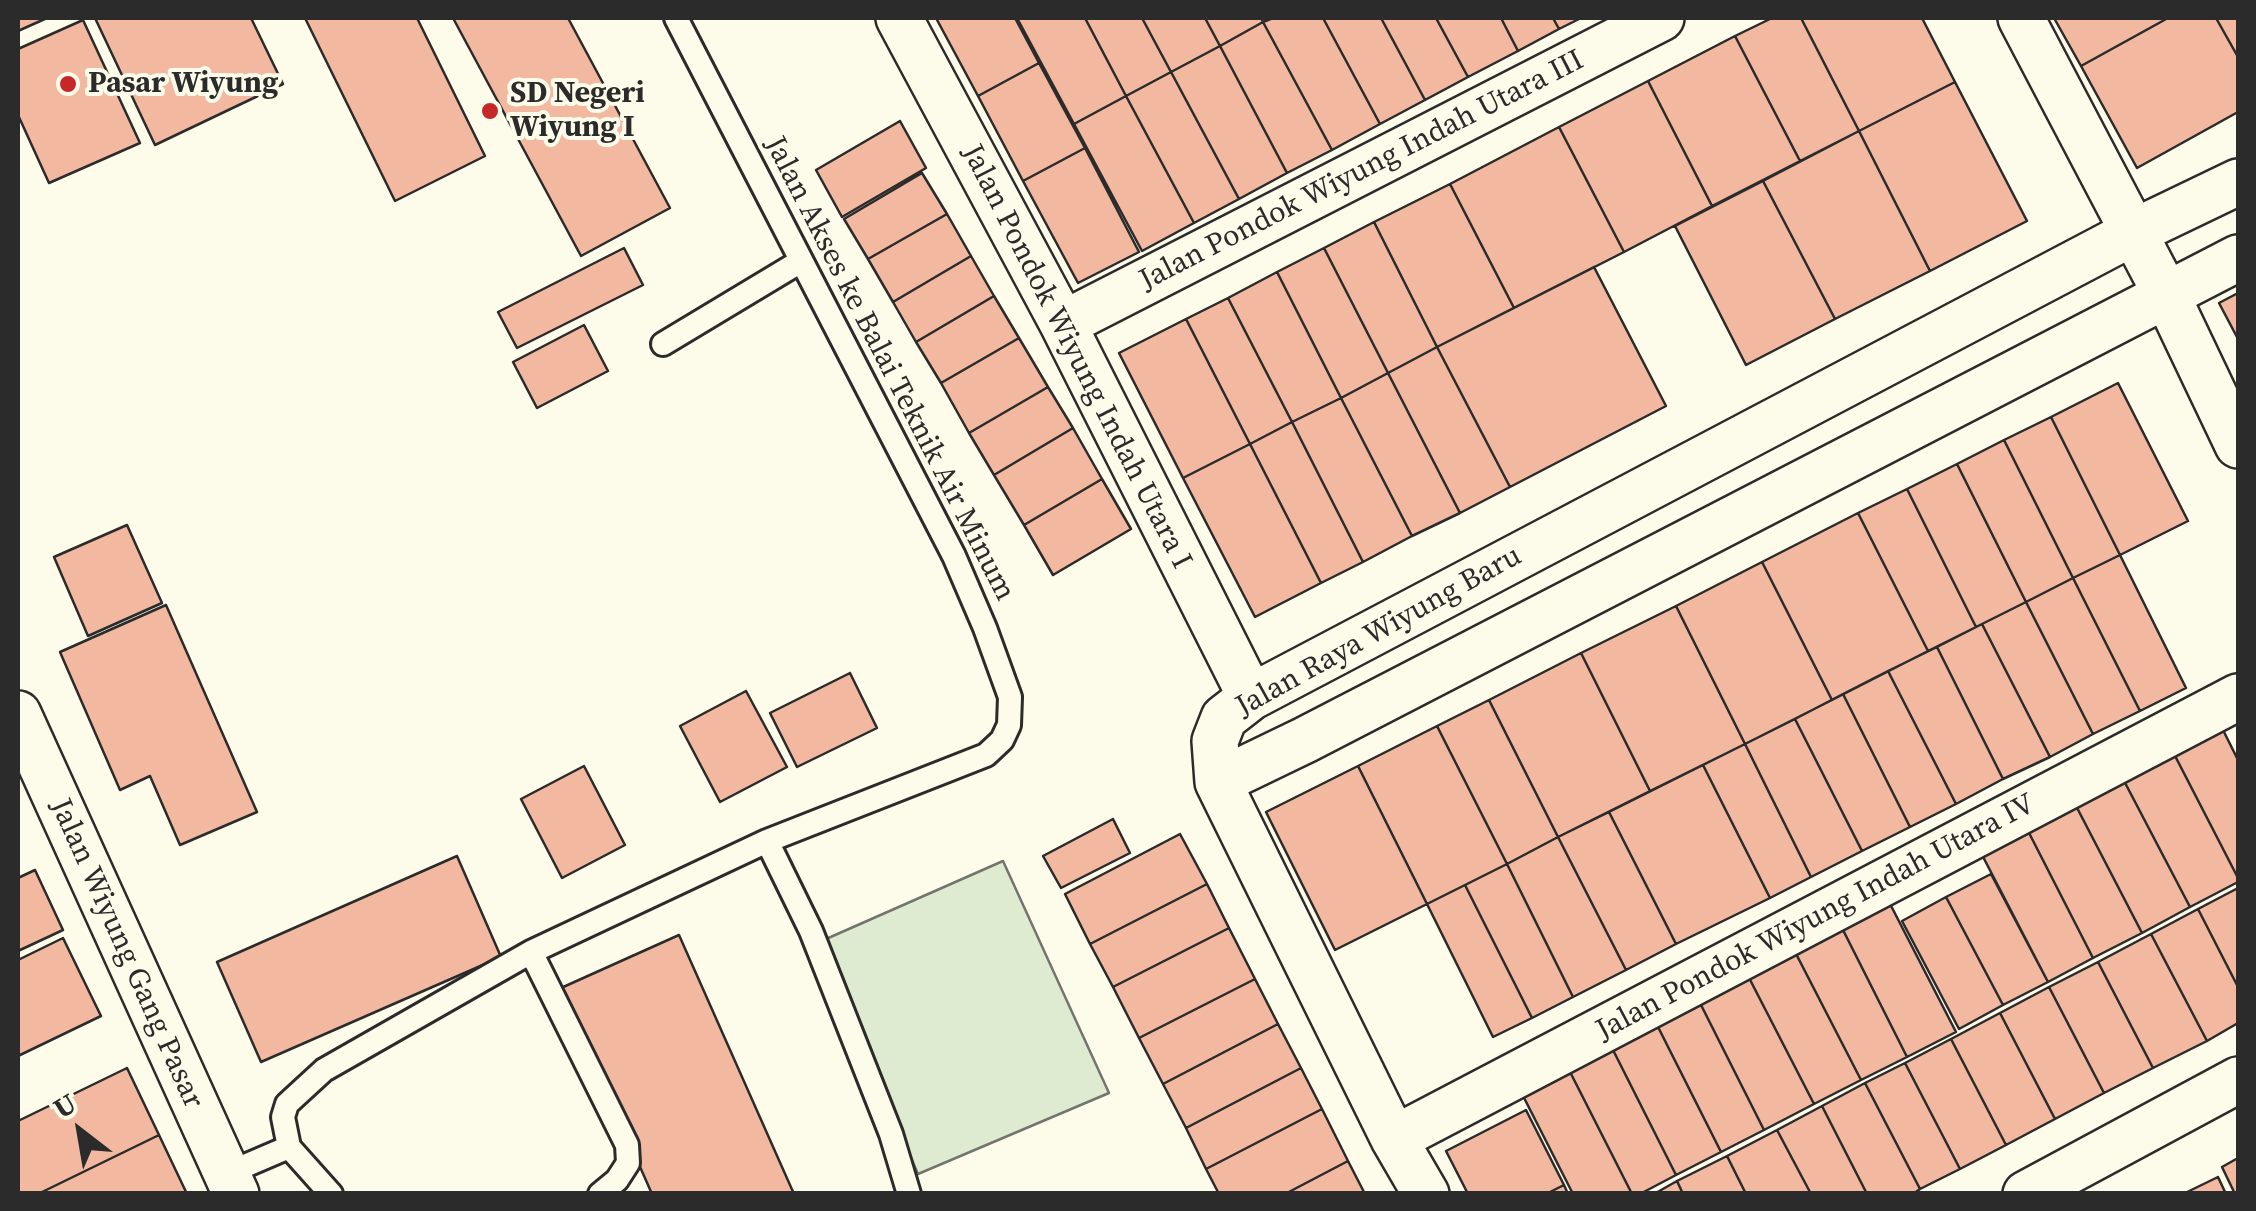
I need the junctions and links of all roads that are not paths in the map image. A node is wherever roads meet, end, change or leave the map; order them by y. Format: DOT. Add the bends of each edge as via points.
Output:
graph roads {
  1 [pos="676,18"];
  2 [pos="900,18"];
  3 [pos="1662,18"];
  4 [pos="2022,18"];
  5 [pos="2238,182"];
  6 [pos="2134,232"];
  7 [pos="2238,258"];
  8 [pos="801,260"];
  9 [pos="2167,296"];
  10 [pos="1063,324"];
  11 [pos="662,344"];
  12 [pos="2238,445"];
  13 [pos="1250,697"];
  14 [pos="2238,697"];
  15 [pos="18,714"];
  16 [pos="1218,782"];
  17 [pos="767,841"];
  18 [pos="532,952"];
  19 [pos="2238,1080"];
  20 [pos="1394,1138"];
  21 [pos="290,1147"];
  22 [pos="231,1184"];
  23 [pos="331,1194"];
  24 [pos="600,1194"];
  25 [pos="909,1194"];
  26 [pos="1426,1194"];
  27 [pos="2026,1194"];
  1 -- 8 [label="lane, Jalan Akses ke Balai Teknik Air Minum"];
  2 -- 10 [label="street, Jalan Pondok Wiyung Indah Utara I"];
  3 -- 10 [label="street, Jalan Pondok Wiyung Indah Utara III"];
  4 -- 6 [label="street"];
  5 -- 6 [label="street, Jalan Raya Wiyung Baru"];
  6 -- 9 [label="street"];
  6 -- 13 [label="street, Jalan Raya Wiyung Baru"];
  7 -- 9 [label="street, Jalan Raya Wiyung Baru"];
  8 -- 11 [label="lane"];
  8 -- 17 [label="lane, Jalan Akses ke Balai Teknik Air Minum" via="954,556 1010,697 1009,724 986,755"];
  9 -- 12 [label="street"];
  9 -- 16 [label="street, Jalan Raya Wiyung Baru"];
  10 -- 13 [label="street, Jalan Pondok Wiyung Indah Utara I"];
  13 -- 16 [label="street, Jalan Raya Wiyung Baru" via="1220,727"];
  14 -- 20 [label="street, Jalan Pondok Wiyung Indah Utara IV"];
  15 -- 22 [label="street, Jalan Wiyung Gang Pasar"];
  16 -- 20 [label="street"];
  17 -- 18 [label="lane, Jalan Akses ke Balai Teknik Air Minum"];
  17 -- 25 [label="lane" via="811,930"];
  18 -- 21 [label="lane, Jalan Akses ke Balai Teknik Air Minum" via="324,1070 287,1104 282,1116"];
  18 -- 24 [label="lane" via="627,1145 628,1163"];
  19 -- 27 [label="street"];
  20 -- 26 [label="street"];
  21 -- 22 [label="lane"];
  21 -- 23 [label="lane"];
}
